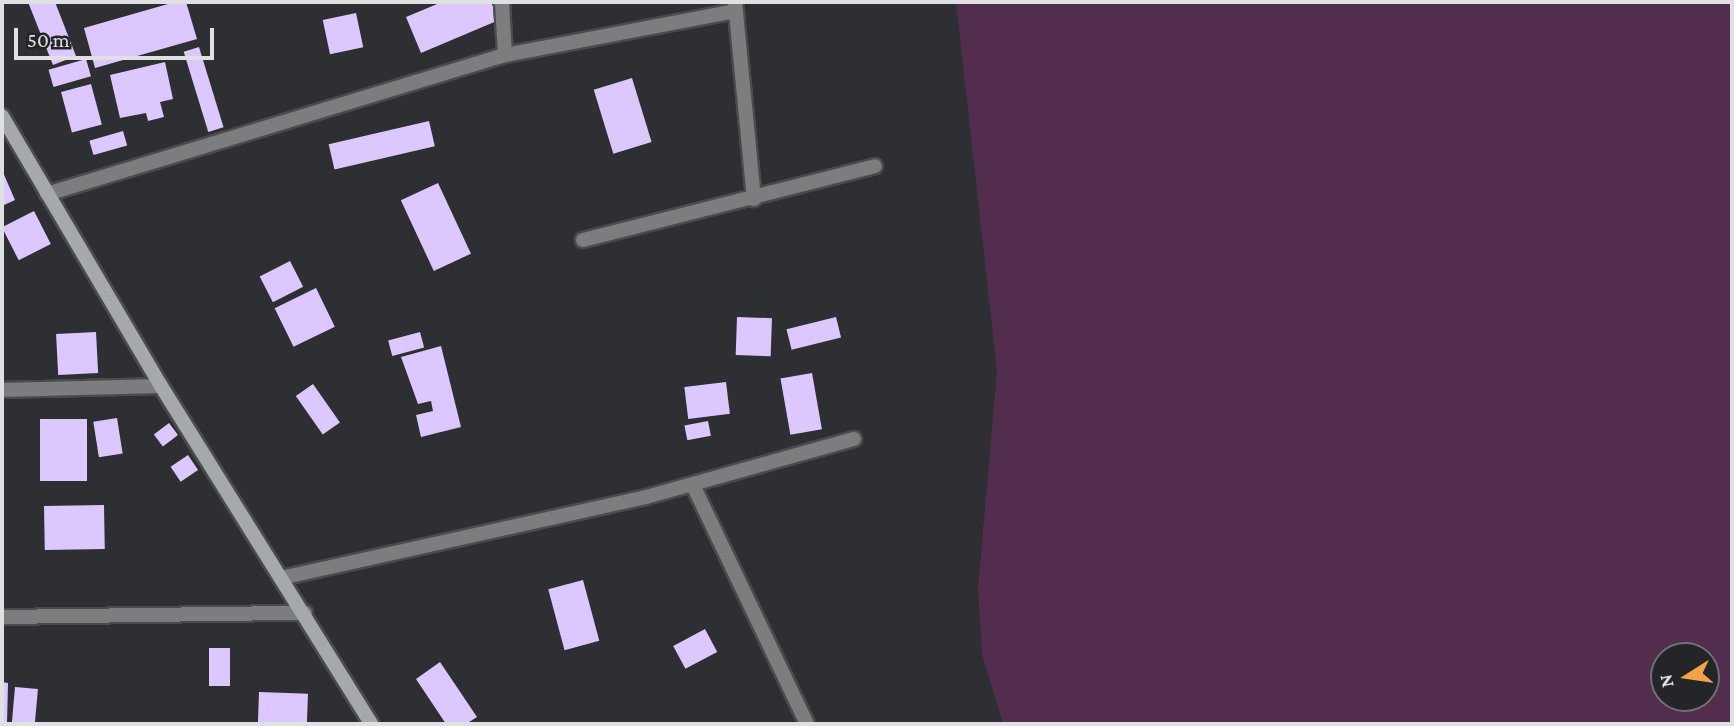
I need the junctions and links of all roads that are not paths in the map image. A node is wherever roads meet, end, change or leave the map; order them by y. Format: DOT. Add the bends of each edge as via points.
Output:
graph roads {
  1 [pos="502,2"];
  2 [pos="735,6"];
  3 [pos="505,55"];
  4 [pos="2,116"];
  5 [pos="875,166"];
  6 [pos="47,194"];
  7 [pos="754,199"];
  8 [pos="583,240"];
  9 [pos="161,386"];
  10 [pos="2,390"];
  11 [pos="854,439"];
  12 [pos="693,485"];
  13 [pos="281,578"];
  14 [pos="305,613"];
  15 [pos="2,617"];
  16 [pos="371,724"];
  17 [pos="807,724"];
  1 -- 3 [label="street"];
  2 -- 3 [label="street"];
  2 -- 7 [label="street"];
  3 -- 6 [label="street"];
  4 -- 6 [label="main road"];
  5 -- 7 [label="street"];
  6 -- 9 [label="main road"];
  7 -- 8 [label="street"];
  9 -- 10 [label="street"];
  9 -- 13 [label="main road"];
  11 -- 12 [label="street"];
  12 -- 13 [label="street"];
  12 -- 17 [label="street"];
  13 -- 14 [label="main road"];
  14 -- 15 [label="street"];
  14 -- 16 [label="main road"];
}
